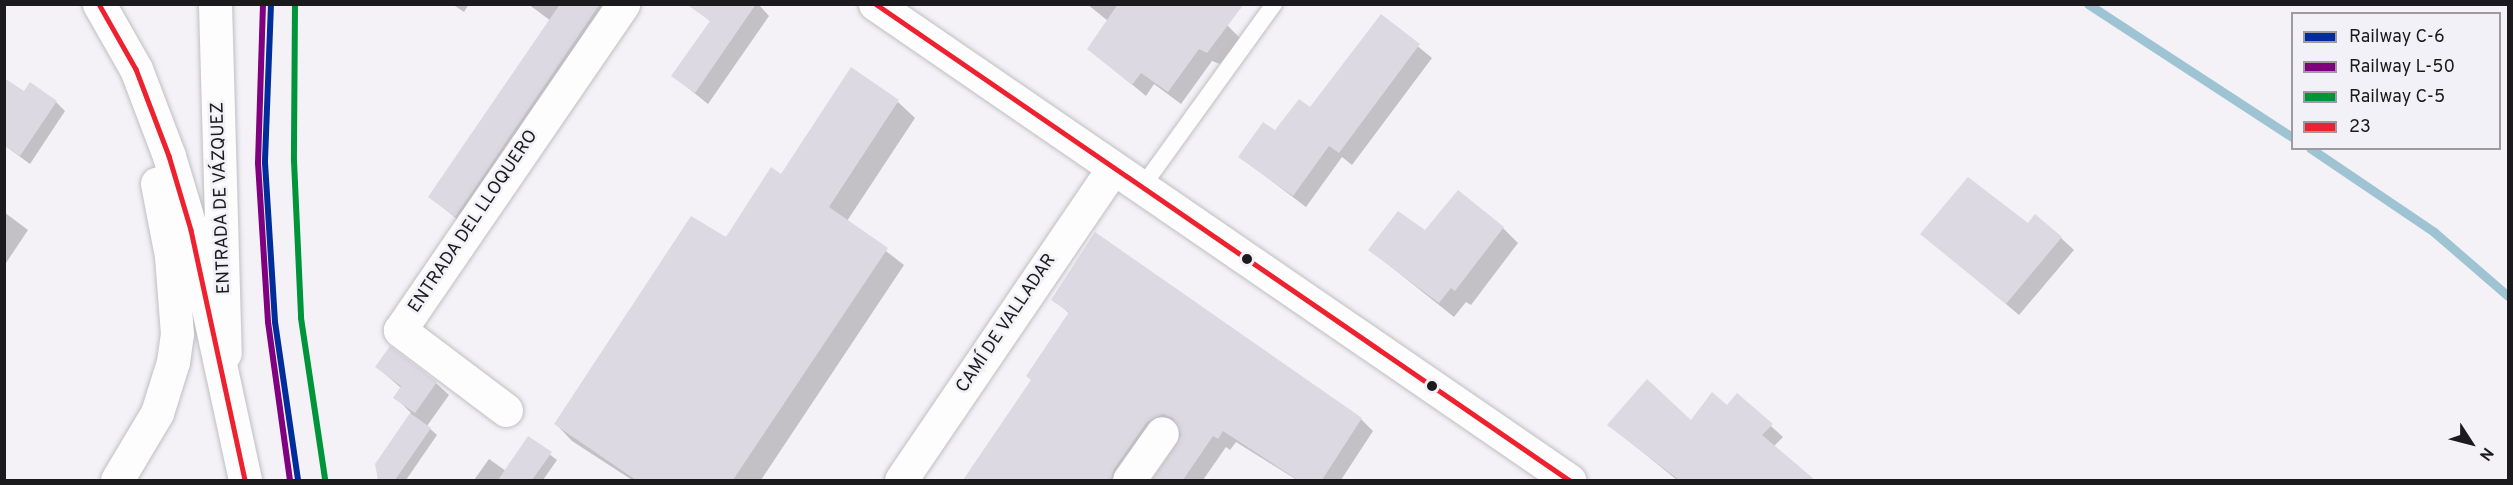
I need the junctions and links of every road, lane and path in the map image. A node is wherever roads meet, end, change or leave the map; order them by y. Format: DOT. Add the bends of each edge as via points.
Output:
graph roads {
  1 [pos="99,4"];
  2 [pos="215,4"];
  3 [pos="623,4"];
  4 [pos="875,4"];
  5 [pos="1274,4"];
  6 [pos="136,69"];
  7 [pos="1113,168"];
  8 [pos="1142,187"];
  9 [pos="225,391"];
  10 [pos="506,410"];
  11 [pos="1162,433"];
  12 [pos="117,480"];
  13 [pos="245,480"];
  14 [pos="901,480"];
  15 [pos="1129,480"];
  16 [pos="1569,480"];
  1 -- 6 [label="street"];
  2 -- 9 [label="street, ENTRADA DE VÁZQUEZ"];
  3 -- 10 [label="street, ENTRADA DEL LLOQUERO" via="400,330"];
  4 -- 7 [label="street"];
  5 -- 8 [label="lane"];
  6 -- 9 [label="street" via="169,156 191,230"];
  6 -- 12 [label="street" via="171,256 177,334 157,413 146,438"];
  7 -- 8 [label="street"];
  7 -- 14 [label="street, CAMÍ DE VALLADAR"];
  8 -- 16 [label="street"];
  9 -- 13 [label="street"];
  11 -- 15 [label="street"];
}
